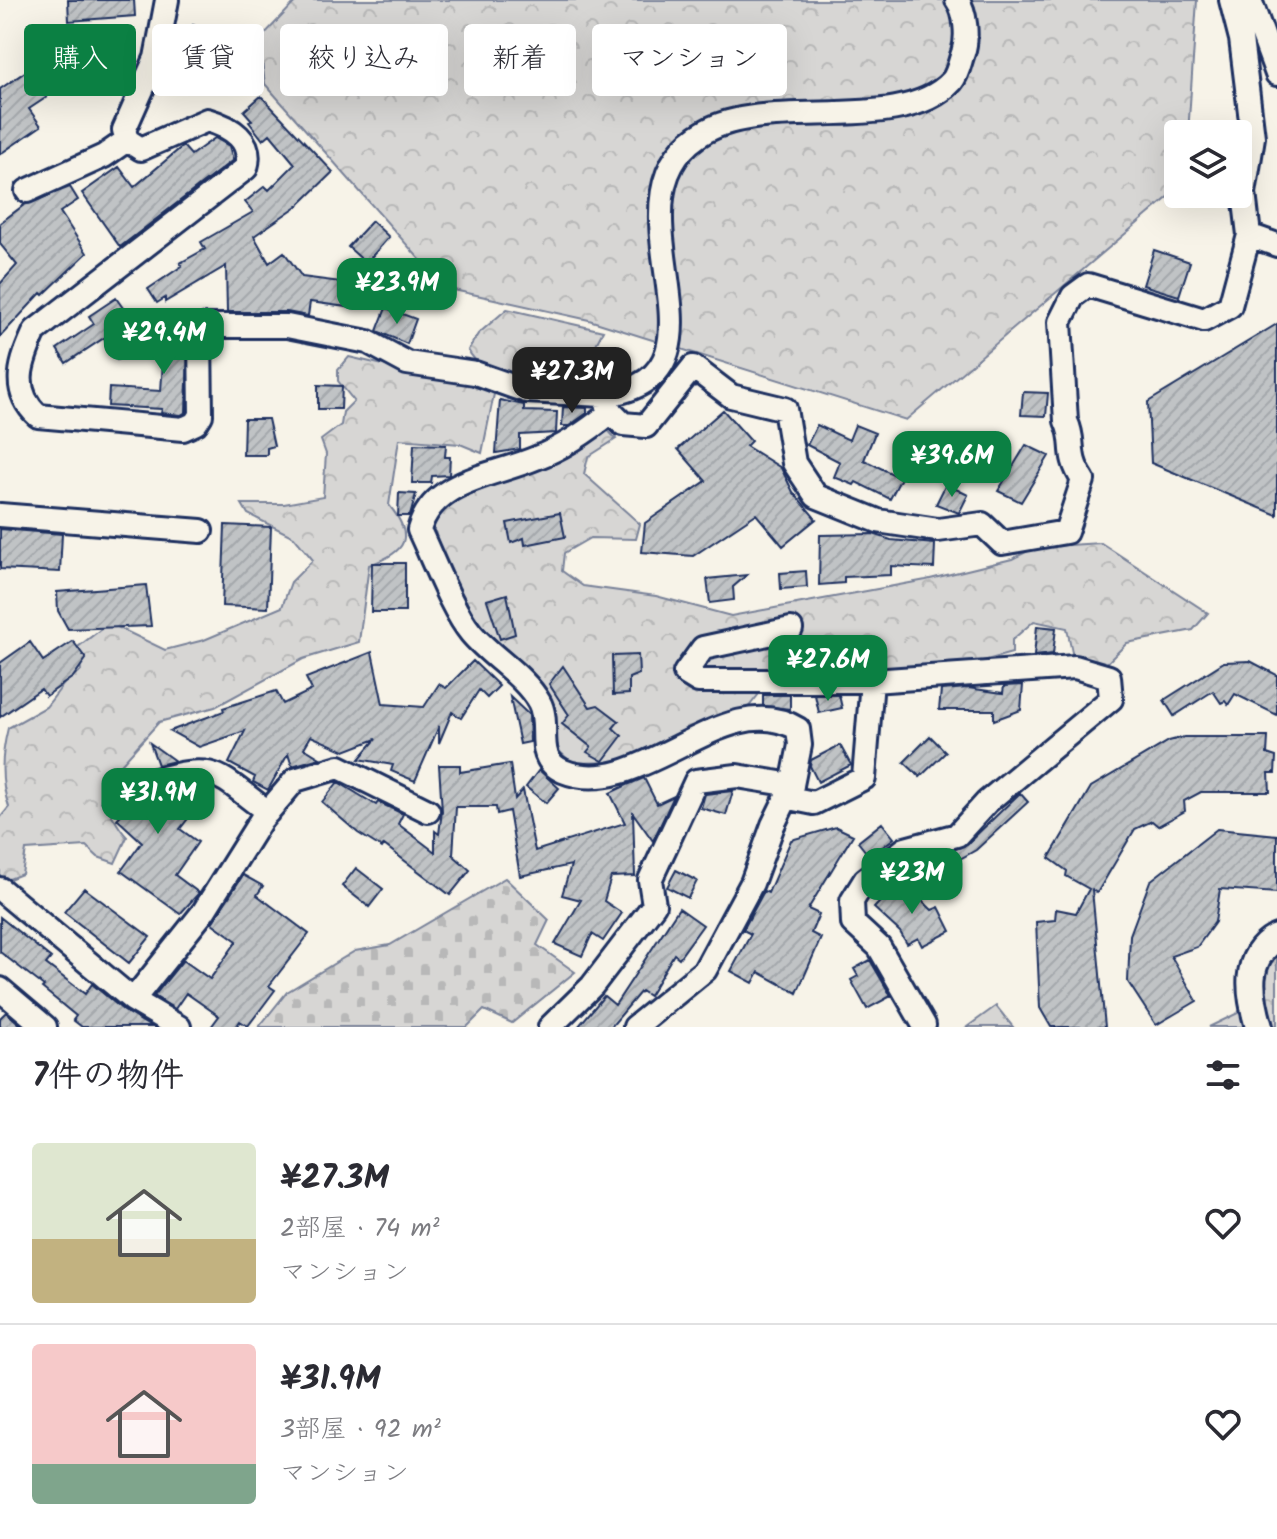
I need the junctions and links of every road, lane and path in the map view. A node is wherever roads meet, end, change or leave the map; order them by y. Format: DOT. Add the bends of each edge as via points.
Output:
graph roads {
  1 [pos="167,0"];
  2 [pos="957,0"];
  3 [pos="1231,0"];
  4 [pos="1250,0"];
  5 [pos="1277,74"];
  6 [pos="127,140"];
  7 [pos="27,191"];
  8 [pos="1249,235"];
  9 [pos="1277,245"];
  10 [pos="607,404"];
  11 [pos="0,515"];
  12 [pos="201,531"];
  13 [pos="791,629"];
  14 [pos="872,681"];
  15 [pos="156,780"];
  16 [pos="790,791"];
  17 [pos="428,811"];
  18 [pos="268,812"];
  19 [pos="0,889"];
  20 [pos="1277,938"];
  21 [pos="0,989"];
  22 [pos="133,1000"];
  23 [pos="924,1025"];
  24 [pos="45,1027"];
  25 [pos="179,1027"];
  26 [pos="550,1027"];
  27 [pos="635,1027"];
  28 [pos="1259,1027"];
  1 -- 6 [label="street" via="156,58 124,130"];
  2 -- 10 [label="street" via="963,8 966,45 954,79 933,96 904,107 725,120 678,154 664,182 661,215 670,349 655,377"];
  3 -- 8 [label="street" via="1253,137 1244,193"];
  4 -- 5 [label="street"];
  6 -- 7 [label="street"];
  6 -- 10 [label="street" via="141,149 207,120 235,132 249,156 246,168 35,331 20,390 38,416 183,429 196,423 201,415 200,336 207,326 287,326 368,342 407,363"];
  8 -- 9 [label="street"];
  8 -- 10 [label="street" via="1230,306 1204,320 1088,285 1073,296 1060,322 1072,463 1083,480 1066,532 1002,543 982,524 938,530 854,513 816,496 794,463 785,409 731,396 693,367 646,426 623,424"];
  10 -- 16 [label="street" via="579,438 451,490 423,514 419,530 470,632 538,699 546,717 546,757 562,771 602,777 723,728 763,718 786,721 798,729 800,745"];
  11 -- 12 [label="street"];
  13 -- 14 [label="street" via="703,648 685,673 698,681"];
  14 -- 16 [label="street" via="864,778 814,803"];
  14 -- 23 [label="street" via="1075,667 1109,677 1111,699 987,802 957,835 905,849 865,880 852,901 853,923 879,947"];
  15 -- 18 [label="street" via="210,771"];
  16 -- 26 [label="street" via="737,776 696,781 650,880 654,905 592,986"];
  16 -- 27 [label="street" via="752,883 705,970"];
  17 -- 18 [label="street" via="339,767 295,780"];
  18 -- 22 [label="street" via="204,911"];
  19 -- 22 [label="street"];
  20 -- 28 [label="street" via="1251,968"];
  21 -- 24 [label="street"];
  22 -- 25 [label="street"];
}
